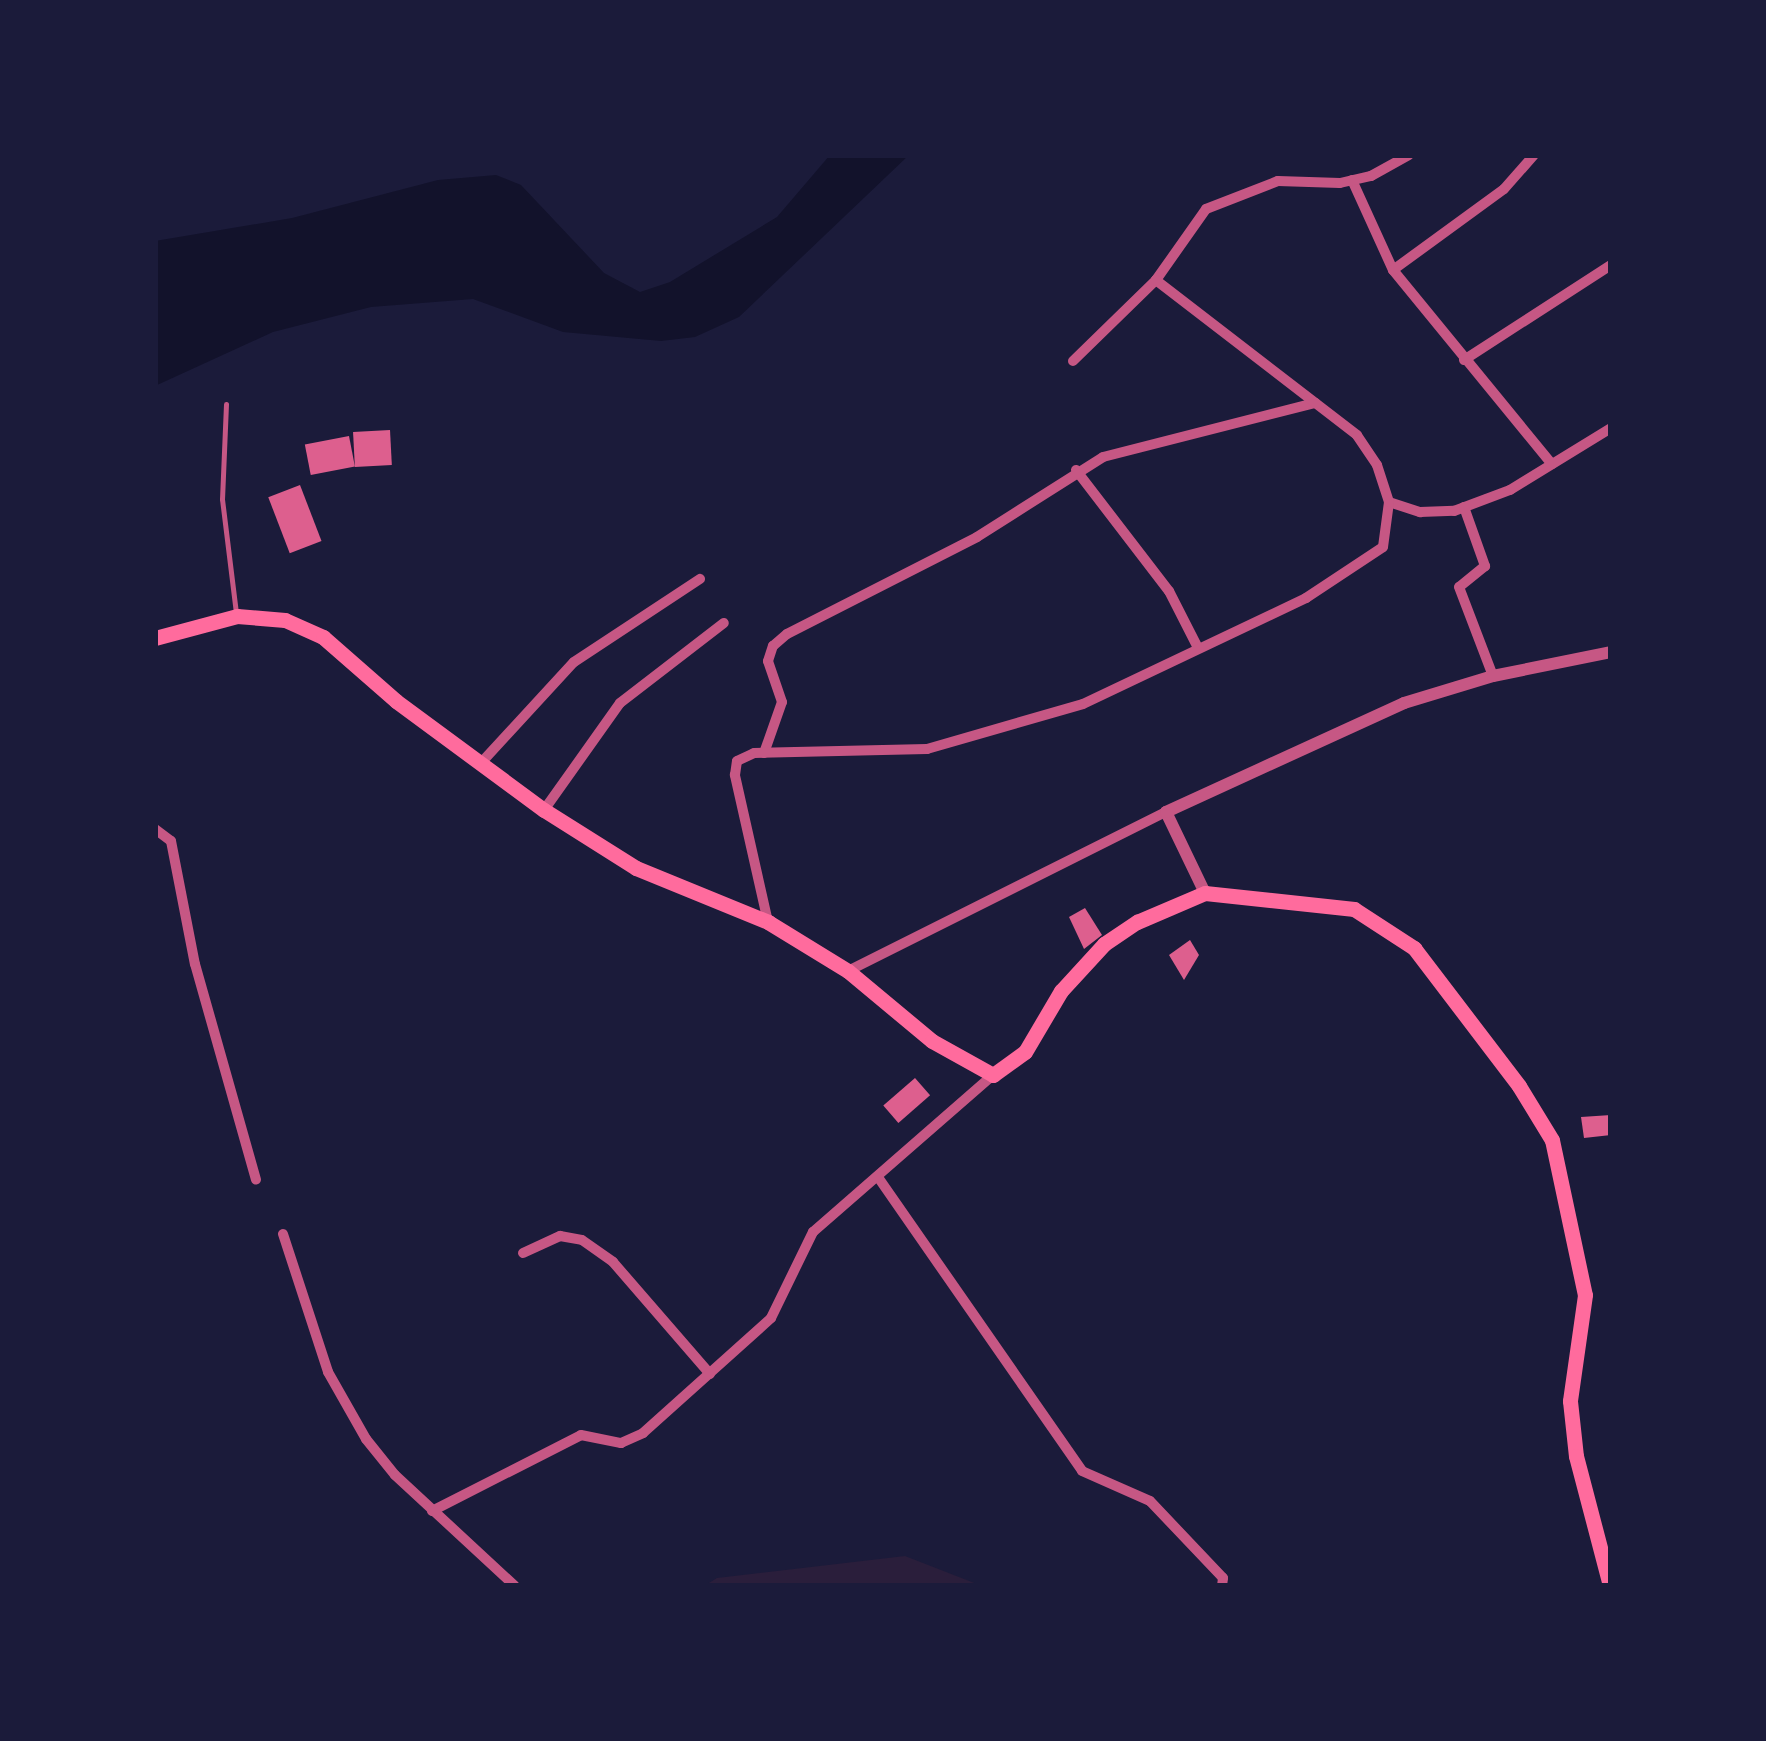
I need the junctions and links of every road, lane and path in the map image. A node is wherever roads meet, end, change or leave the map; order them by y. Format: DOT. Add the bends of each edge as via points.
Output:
graph roads {
  1 [pos="1534,155"];
  2 [pos="1405,156"];
  3 [pos="1352,180"];
  4 [pos="1611,266"];
  5 [pos="1393,270"];
  6 [pos="1156,280"];
  7 [pos="1073,360"];
  8 [pos="1464,360"];
  9 [pos="226,404"];
  10 [pos="1315,404"];
  11 [pos="1611,428"];
  12 [pos="1552,464"];
  13 [pos="1076,470"];
  14 [pos="1389,502"];
  15 [pos="1464,507"];
  16 [pos="700,579"];
  17 [pos="236,616"];
  18 [pos="724,623"];
  19 [pos="155,638"];
  20 [pos="1198,648"];
  21 [pos="1611,652"];
  22 [pos="1493,676"];
  23 [pos="764,753"];
  24 [pos="481,763"];
  25 [pos="544,810"];
  26 [pos="1166,812"];
  27 [pos="155,829"];
  28 [pos="1205,893"];
  29 [pos="768,922"];
  30 [pos="848,972"];
  31 [pos="994,1074"];
  32 [pos="256,1180"];
  33 [pos="880,1180"];
  34 [pos="283,1234"];
  35 [pos="523,1253"];
  36 [pos="710,1374"];
  37 [pos="432,1511"];
  38 [pos="1610,1582"];
  39 [pos="515,1586"];
  40 [pos="1222,1586"];
  1 -- 5 [label="street" via="1504,189"];
  2 -- 3 [label="street"];
  3 -- 5 [label="street"];
  3 -- 6 [label="street" via="1278,181 1237,193 1190,224"];
  4 -- 8 [label="street"];
  5 -- 8 [label="street"];
  6 -- 7 [label="street"];
  6 -- 10 [label="street"];
  8 -- 12 [label="street"];
  9 -- 17 [label="lane" via="222,499"];
  10 -- 13 [label="street" via="1139,446"];
  10 -- 14 [label="street" via="1357,434"];
  11 -- 12 [label="street"];
  12 -- 15 [label="street"];
  13 -- 20 [label="street" via="1151,565"];
  13 -- 23 [label="street" via="977,537 772,646 768,661 782,702"];
  14 -- 15 [label="street" via="1420,512"];
  14 -- 20 [label="street" via="1384,546 1366,564"];
  15 -- 22 [label="street" via="1486,566 1459,587"];
  16 -- 24 [label="street" via="574,662"];
  17 -- 19 [label="main road"];
  17 -- 24 [label="main road" via="286,620 323,636"];
  18 -- 25 [label="street" via="620,703"];
  20 -- 23 [label="street" via="1083,704 927,748"];
  21 -- 22 [label="street"];
  22 -- 26 [label="street" via="1374,715"];
  23 -- 29 [label="street" via="734,767"];
  24 -- 25 [label="main road"];
  25 -- 29 [label="main road" via="636,868"];
  26 -- 28 [label="street"];
  26 -- 30 [label="street"];
  27 -- 32 [label="street" via="170,842 195,964"];
  28 -- 31 [label="main road" via="1104,944 1061,991 1025,1052"];
  28 -- 38 [label="main road" via="1354,909 1414,948 1552,1140 1585,1294 1572,1420"];
  29 -- 30 [label="main road"];
  30 -- 31 [label="main road" via="932,1040"];
  31 -- 33 [label="street"];
  33 -- 36 [label="street" via="814,1232 798,1253 783,1302"];
  33 -- 40 [label="street" via="1082,1471 1150,1501 1223,1578"];
  34 -- 37 [label="street" via="328,1372 366,1439"];
  35 -- 36 [label="street" via="560,1236 582,1240 613,1262"];
  36 -- 37 [label="street" via="643,1433 621,1443 581,1435"];
  37 -- 39 [label="street"];
}
